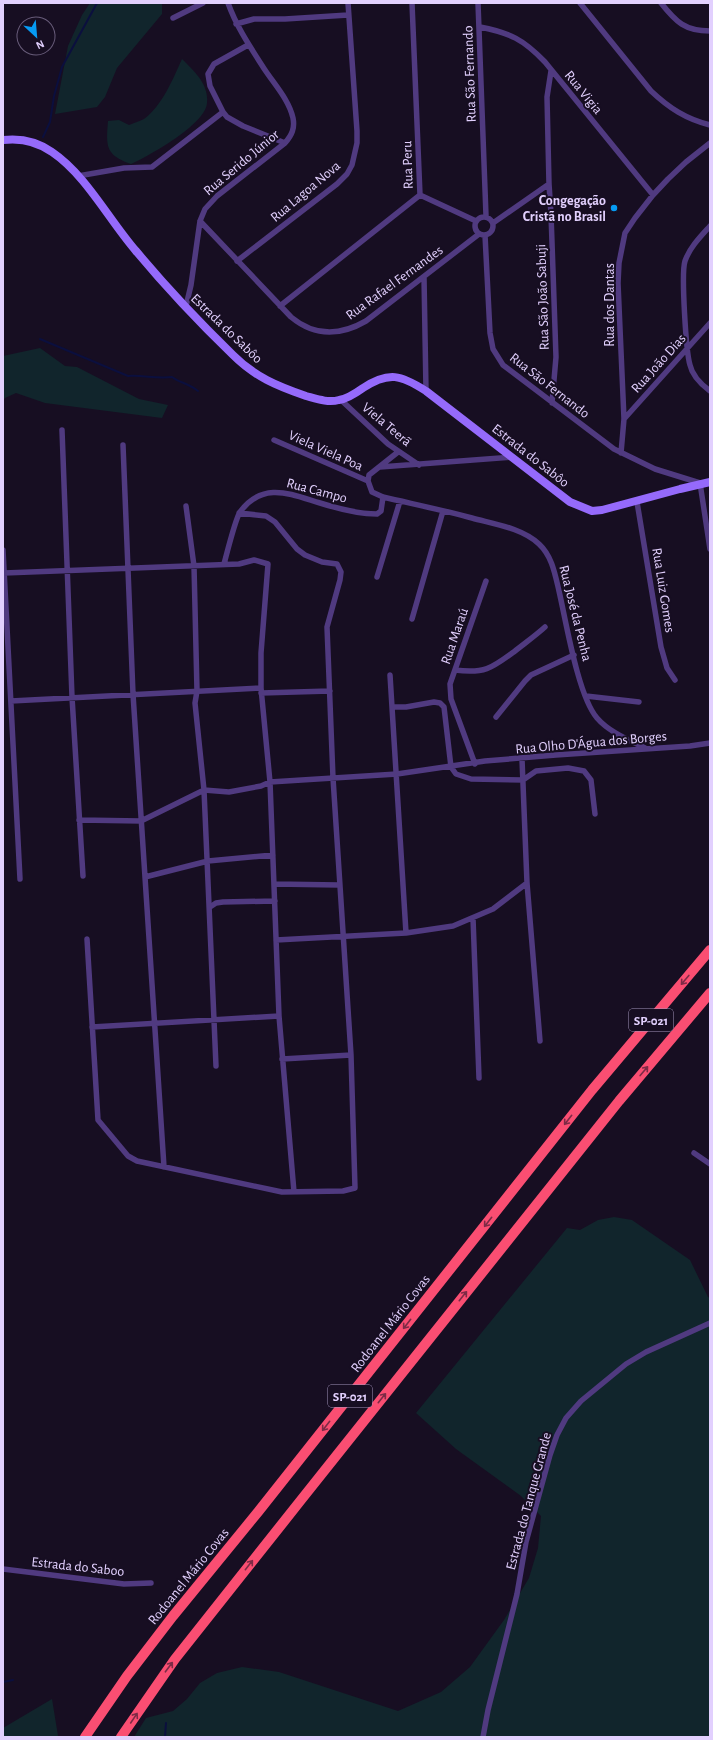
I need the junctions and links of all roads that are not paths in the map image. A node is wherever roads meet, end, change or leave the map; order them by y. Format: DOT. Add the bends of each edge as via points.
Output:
graph roads {
  1 [pos="203,3"];
  2 [pos="228,3"];
  3 [pos="348,3"];
  4 [pos="412,3"];
  5 [pos="478,3"];
  6 [pos="580,3"];
  7 [pos="661,3"];
  8 [pos="348,15"];
  9 [pos="173,18"];
  10 [pos="236,24"];
  11 [pos="480,27"];
  12 [pos="710,31"];
  13 [pos="248,44"];
  14 [pos="551,71"];
  15 [pos="223,112"];
  16 [pos="710,125"];
  17 [pos="3,140"];
  18 [pos="285,143"];
  19 [pos="710,144"];
  20 [pos="78,176"];
  21 [pos="549,184"];
  22 [pos="420,195"];
  23 [pos="653,195"];
  24 [pos="486,216"];
  25 [pos="200,221"];
  26 [pos="476,221"];
  27 [pos="494,223"];
  28 [pos="710,226"];
  29 [pos="482,234"];
  30 [pos="237,261"];
  31 [pos="424,277"];
  32 [pos="186,306"];
  33 [pos="280,306"];
  34 [pos="710,323"];
  35 [pos="688,348"];
  36 [pos="426,391"];
  37 [pos="710,391"];
  38 [pos="342,400"];
  39 [pos="552,403"];
  40 [pos="624,419"];
  41 [pos="62,430"];
  42 [pos="274,440"];
  43 [pos="123,444"];
  44 [pos="398,452"];
  45 [pos="621,452"];
  46 [pos="513,457"];
  47 [pos="420,465"];
  48 [pos="380,467"];
  49 [pos="368,481"];
  50 [pos="710,482"];
  51 [pos="700,483"];
  52 [pos="383,497"];
  53 [pos="400,501"];
  54 [pos="637,502"];
  55 [pos="186,506"];
  56 [pos="443,511"];
  57 [pos="239,513"];
  58 [pos="710,549"];
  59 [pos="3,550"];
  60 [pos="224,564"];
  61 [pos="194,566"];
  62 [pos="127,567"];
  63 [pos="66,570"];
  64 [pos="4,573"];
  65 [pos="377,577"];
  66 [pos="486,581"];
  67 [pos="412,619"];
  68 [pos="545,627"];
  69 [pos="574,656"];
  70 [pos="455,670"];
  71 [pos="390,675"];
  72 [pos="675,680"];
  73 [pos="197,691"];
  74 [pos="261,691"];
  75 [pos="330,691"];
  76 [pos="133,694"];
  77 [pos="586,696"];
  78 [pos="72,697"];
  79 [pos="11,701"];
  80 [pos="639,702"];
  81 [pos="392,707"];
  82 [pos="496,717"];
  83 [pos="710,743"];
  84 [pos="645,749"];
  85 [pos="522,759"];
  86 [pos="474,764"];
  87 [pos="451,767"];
  88 [pos="397,774"];
  89 [pos="333,778"];
  90 [pos="523,780"];
  91 [pos="270,782"];
  92 [pos="204,790"];
  93 [pos="595,814"];
  94 [pos="79,820"];
  95 [pos="141,821"];
  96 [pos="273,856"];
  97 [pos="208,861"];
  98 [pos="83,876"];
  99 [pos="145,877"];
  100 [pos="20,879"];
  101 [pos="527,883"];
  102 [pos="274,884"];
  103 [pos="340,884"];
  104 [pos="275,901"];
  105 [pos="210,907"];
  106 [pos="473,918"];
  107 [pos="406,933"];
  108 [pos="343,936"];
  109 [pos="87,939"];
  110 [pos="276,940"];
  111 [pos="710,950"];
  112 [pos="710,993"];
  113 [pos="279,1016"];
  114 [pos="214,1020"];
  115 [pos="154,1023"];
  116 [pos="92,1027"];
  117 [pos="540,1041"];
  118 [pos="351,1055"];
  119 [pos="282,1060"];
  120 [pos="216,1066"];
  121 [pos="479,1078"];
  122 [pos="694,1153"];
  123 [pos="710,1164"];
  124 [pos="164,1167"];
  125 [pos="294,1192"];
  126 [pos="710,1323"];
  127 [pos="3,1569"];
  128 [pos="151,1583"];
  129 [pos="85,1737"];
  130 [pos="121,1737"];
  131 [pos="483,1737"];
  1 -- 9 [label="street"];
  2 -- 10 [label="street, Rua Serido Júnior"];
  3 -- 8 [label="street, Rua Lagoa Nova"];
  4 -- 22 [label="street, Rua Peru"];
  5 -- 11 [label="street, Rua São Fernando"];
  6 -- 16 [label="street" via="651,91 686,117"];
  7 -- 12 [label="street" via="686,28"];
  8 -- 10 [label="street" via="254,19"];
  8 -- 30 [label="street, Rua Lagoa Nova" via="357,132 352,165 337,184"];
  10 -- 13 [label="street, Rua Serido Júnior"];
  11 -- 14 [label="street, Rua Vigia" via="502,32 525,43"];
  11 -- 24 [label="street, Rua São Fernando"];
  13 -- 15 [label="street" via="220,60 210,70 210,86"];
  13 -- 18 [label="street, Rua Serido Júnior" via="288,106 294,126 293,133"];
  14 -- 21 [label="street, Rua São João Sabuji" via="547,97"];
  14 -- 23 [label="street, Rua Vigia"];
  15 -- 18 [label="street" via="238,123"];
  15 -- 20 [label="street" via="152,167 124,168"];
  17 -- 20 [label="street, Estrada do Sabôo" via="28,141 42,146 53,152"];
  18 -- 25 [label="street, Rua Serido Júnior" via="211,202"];
  19 -- 23 [label="street, Rua dos Dantas" via="686,162"];
  20 -- 32 [label="street, Estrada do Sabôo" via="135,251"];
  21 -- 27 [label="street"];
  21 -- 39 [label="street, Rua São João Sabuji" via="556,357"];
  22 -- 26 [label="street"];
  22 -- 33 [label="street, Rua Peru"];
  23 -- 40 [label="street, Rua dos Dantas" via="625,233 619,264"];
  24 -- 26 [label="street"];
  24 -- 27 [label="street"];
  25 -- 30 [label="street, Rua Rafael Fernandes"];
  25 -- 32 [label="street, Rua Serido Júnior"];
  26 -- 29 [label="street" via="476,229"];
  27 -- 29 [label="street" via="492,231"];
  28 -- 35 [label="street" via="689,253 684,268"];
  29 -- 31 [label="street, Rua Rafael Fernandes"];
  29 -- 39 [label="street, Rua São Fernando" via="493,349 503,365"];
  30 -- 33 [label="street, Rua Rafael Fernandes"];
  31 -- 33 [label="street, Rua Rafael Fernandes" via="366,321 342,332 317,331 299,324"];
  31 -- 36 [label="street"];
  32 -- 38 [label="street, Estrada do Sabôo" via="233,356 262,378 278,387 317,399"];
  34 -- 35 [label="street, Rua João Dias"];
  35 -- 37 [label="street" via="692,371"];
  35 -- 40 [label="street, Rua João Dias"];
  36 -- 38 [label="street, Estrada do Sabôo" via="406,379 391,376 370,384"];
  36 -- 46 [label="street, Estrada do Sabôo"];
  38 -- 44 [label="street, Viela Teerã"];
  39 -- 45 [label="street, Rua São Fernando"];
  40 -- 45 [label="street, Rua dos Dantas"];
  41 -- 63 [label="street"];
  42 -- 49 [label="street, Viela Viela Poa"];
  43 -- 62 [label="street"];
  44 -- 47 [label="street, Viela Teerã"];
  44 -- 48 [label="street"];
  45 -- 51 [label="street, Rua São Fernando" via="655,469"];
  46 -- 47 [label="street"];
  46 -- 54 [label="street, Estrada do Sabôo" via="580,507 592,511"];
  47 -- 48 [label="street"];
  48 -- 49 [label="street" via="369,475"];
  49 -- 52 [label="street, Rua José da Penha" via="372,492"];
  50 -- 51 [label="street, Estrada do Sabôo"];
  51 -- 54 [label="street, Estrada do Sabôo"];
  51 -- 58 [label="street"];
  52 -- 53 [label="street, Rua José da Penha"];
  52 -- 57 [label="street, Rua Campo" via="381,511 372,514 345,510 287,493 267,493 252,500"];
  53 -- 56 [label="street, Rua José da Penha"];
  53 -- 65 [label="street"];
  54 -- 72 [label="street, Rua Luiz Gomes" via="663,659"];
  55 -- 61 [label="street"];
  56 -- 67 [label="street"];
  56 -- 69 [label="street, Rua José da Penha" via="499,524 538,544 549,558 555,572"];
  57 -- 60 [label="street"];
  57 -- 75 [label="street" via="266,516 275,522 297,549 314,559 337,564 340,568 340,580 328,626"];
  59 -- 64 [label="street"];
  60 -- 61 [label="street"];
  60 -- 74 [label="street" via="254,560 268,564 261,653"];
  61 -- 62 [label="street"];
  61 -- 73 [label="street"];
  62 -- 63 [label="street"];
  62 -- 76 [label="street"];
  63 -- 64 [label="street"];
  63 -- 78 [label="street"];
  64 -- 79 [label="street"];
  66 -- 70 [label="street, Rua Maraú"];
  68 -- 70 [label="street" via="495,666 478,672"];
  69 -- 77 [label="street, Rua José da Penha"];
  69 -- 82 [label="street" via="531,675"];
  70 -- 86 [label="street, Rua Maraú" via="450,684 451,699"];
  71 -- 81 [label="street"];
  73 -- 74 [label="street"];
  73 -- 76 [label="street"];
  73 -- 92 [label="street" via="195,703"];
  74 -- 75 [label="street"];
  74 -- 91 [label="street"];
  75 -- 89 [label="street"];
  76 -- 78 [label="street"];
  76 -- 95 [label="street"];
  77 -- 80 [label="street"];
  77 -- 84 [label="street, Rua José da Penha" via="596,717 606,727"];
  78 -- 79 [label="street"];
  78 -- 94 [label="street"];
  79 -- 100 [label="street"];
  81 -- 87 [label="street" via="434,702 444,707"];
  81 -- 88 [label="street"];
  83 -- 84 [label="street, Rua Olho D'Água dos Borges"];
  84 -- 85 [label="street, Rua Olho D'Água dos Borges"];
  85 -- 86 [label="street, Rua Olho D'Água dos Borges"];
  85 -- 90 [label="street"];
  86 -- 87 [label="street, Rua Olho D'Água dos Borges"];
  87 -- 88 [label="street, Rua Olho D'Água dos Borges"];
  87 -- 90 [label="street" via="456,774 471,779"];
  88 -- 89 [label="street, Rua Olho D'Água dos Borges"];
  88 -- 107 [label="street"];
  89 -- 91 [label="street, Rua Olho D'Água dos Borges"];
  89 -- 103 [label="street"];
  90 -- 93 [label="street" via="536,772 568,768 584,770 591,780"];
  90 -- 101 [label="street"];
  91 -- 92 [label="street, Rua Olho D'Água dos Borges" via="229,792"];
  91 -- 96 [label="street"];
  92 -- 95 [label="street"];
  92 -- 97 [label="street"];
  94 -- 95 [label="street"];
  94 -- 98 [label="street"];
  95 -- 99 [label="street"];
  96 -- 97 [label="street"];
  96 -- 102 [label="street"];
  97 -- 99 [label="street"];
  97 -- 105 [label="street"];
  99 -- 115 [label="street"];
  101 -- 106 [label="street" via="493,910"];
  101 -- 117 [label="street"];
  102 -- 103 [label="street"];
  102 -- 104 [label="street"];
  103 -- 108 [label="street"];
  104 -- 105 [label="street" via="223,902"];
  104 -- 110 [label="street"];
  105 -- 114 [label="street"];
  106 -- 107 [label="street" via="453,926"];
  106 -- 121 [label="street"];
  107 -- 108 [label="street"];
  108 -- 110 [label="street"];
  108 -- 118 [label="street"];
  109 -- 116 [label="street"];
  110 -- 113 [label="street"];
  111 -- 129 [label="highway, Rodoanel Mário Covas / SP-021, one-way" via="592,1090 173,1616"];
  130 -- 112 [label="highway, SP-021, one-way" via="175,1659 605,1119"];
  113 -- 114 [label="street"];
  113 -- 119 [label="street"];
  114 -- 115 [label="street"];
  114 -- 120 [label="street"];
  115 -- 116 [label="street"];
  115 -- 124 [label="street"];
  116 -- 124 [label="street" via="98,1120 128,1156 137,1161"];
  118 -- 119 [label="street"];
  118 -- 125 [label="street" via="355,1188 344,1192"];
  119 -- 125 [label="street"];
  122 -- 123 [label="street"];
  124 -- 125 [label="street" via="282,1192"];
  126 -- 131 [label="street, Estrada do Tanque Grande" via="646,1352 626,1364 581,1401 566,1418 555,1442 526,1542 517,1594"];
  127 -- 128 [label="street, Estrada do Saboo" via="124,1584"];
}
